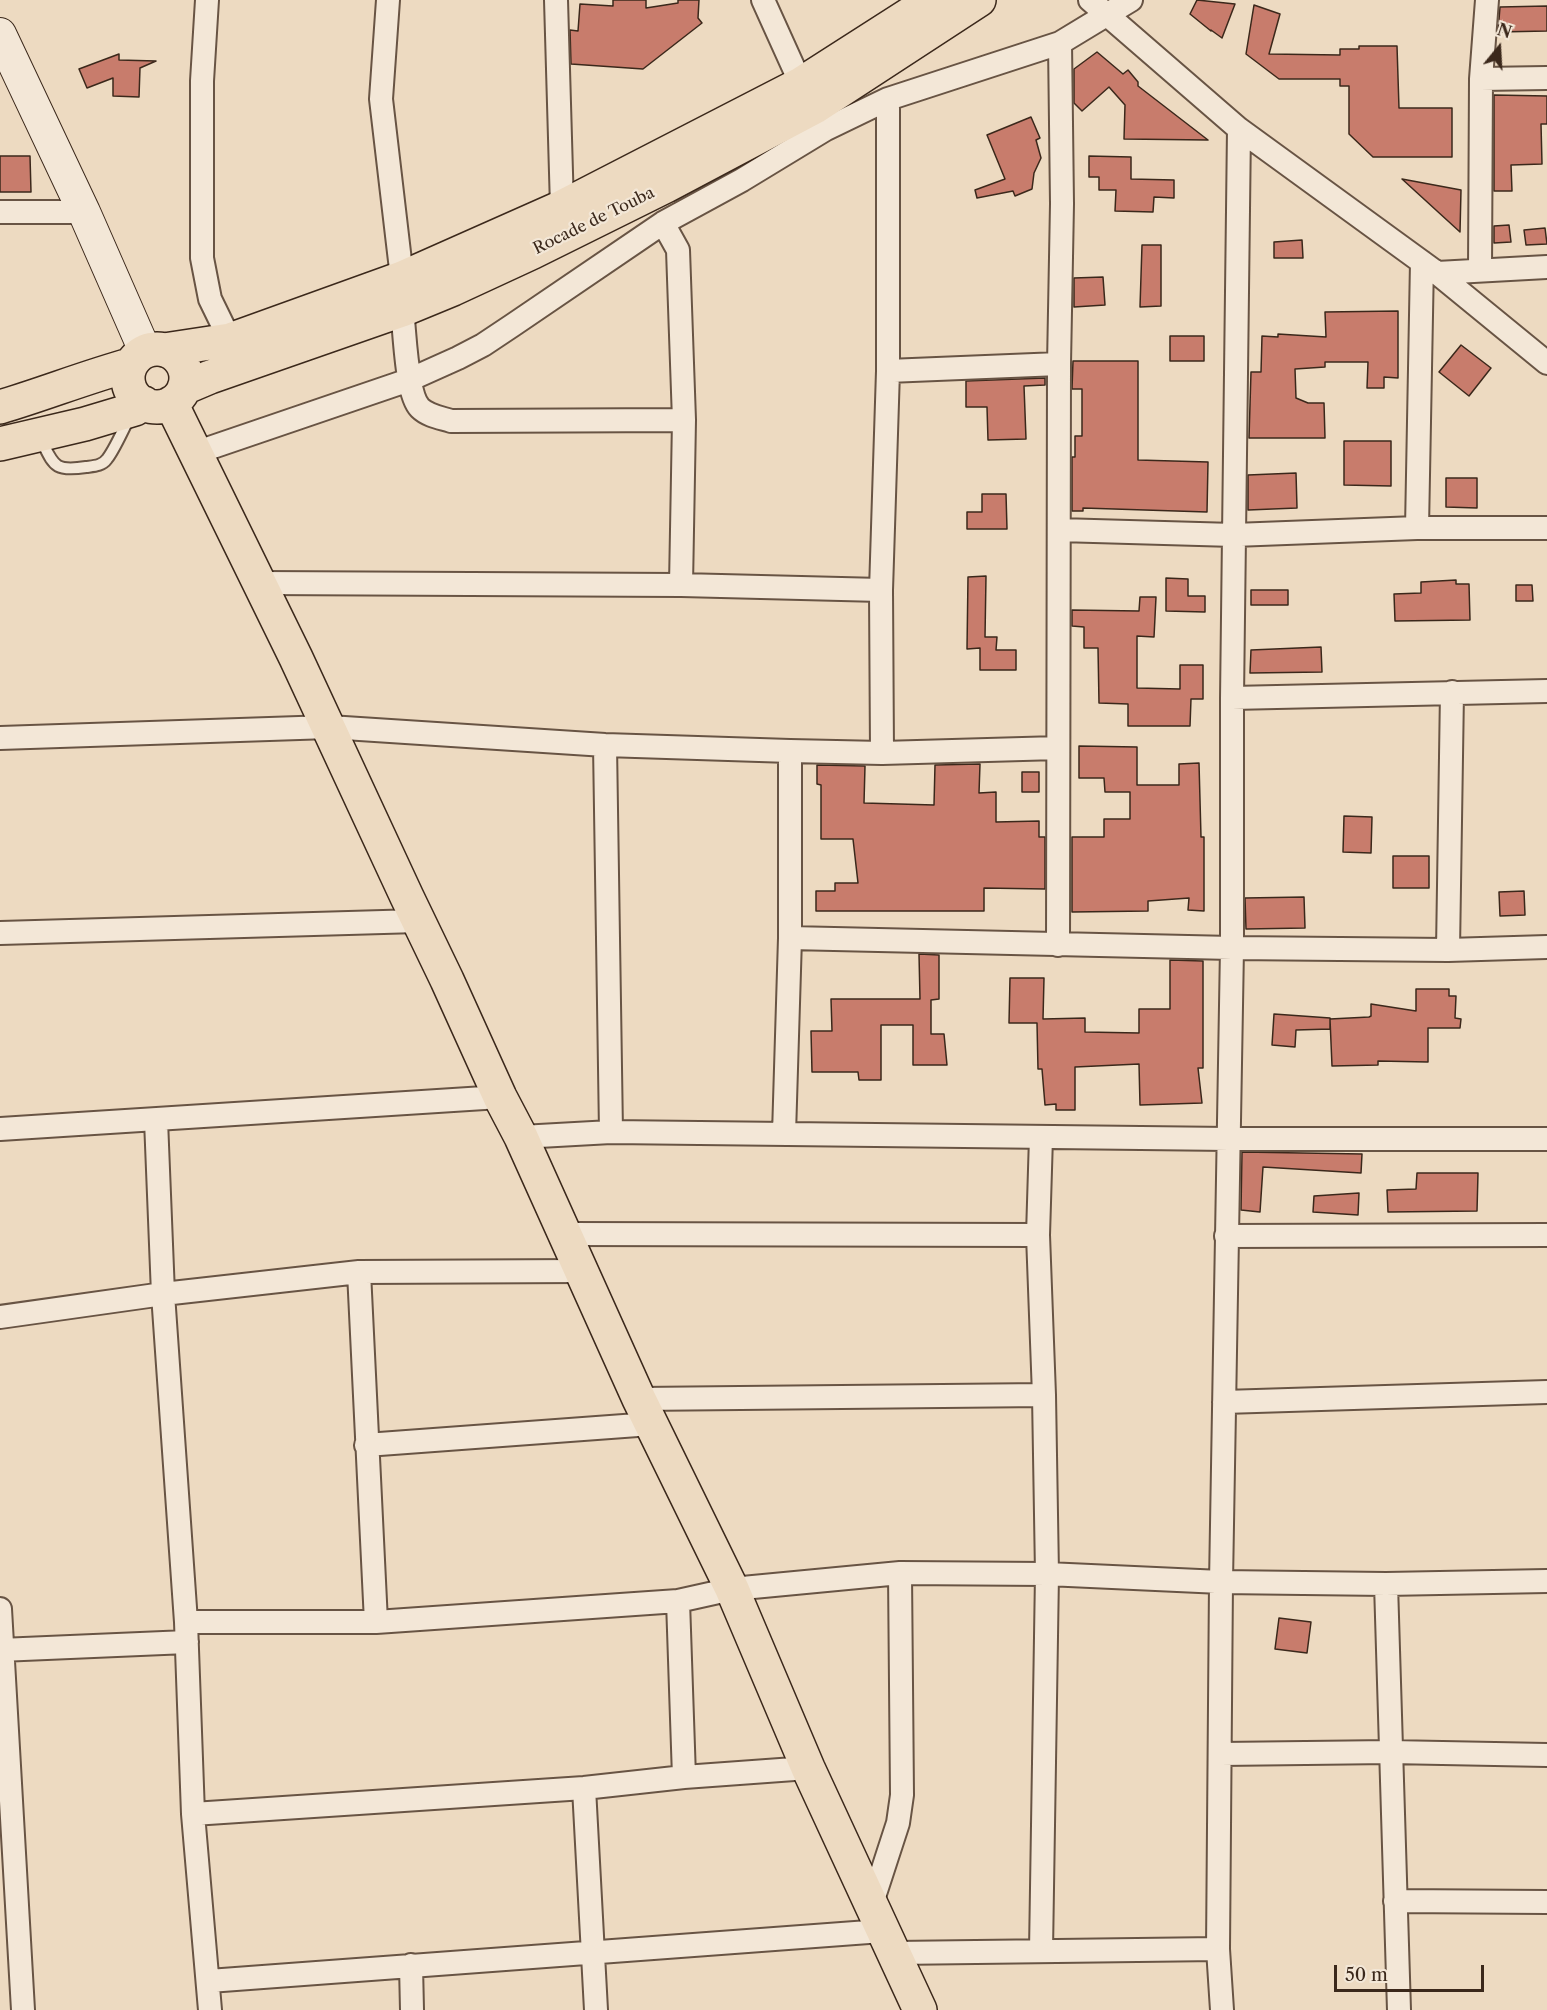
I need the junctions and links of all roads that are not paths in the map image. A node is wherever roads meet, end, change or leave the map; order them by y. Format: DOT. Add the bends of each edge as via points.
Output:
graph roads {
  1 [pos="207,0"];
  2 [pos="388,0"];
  3 [pos="556,0"];
  4 [pos="763,0"];
  5 [pos="932,0"];
  6 [pos="979,0"];
  7 [pos="1090,0"];
  8 [pos="1131,0"];
  9 [pos="1487,0"];
  10 [pos="1108,15"];
  11 [pos="0,34"];
  12 [pos="1060,43"];
  13 [pos="7,65"];
  14 [pos="1547,78"];
  15 [pos="1481,79"];
  16 [pos="888,99"];
  17 [pos="814,107"];
  18 [pos="1239,129"];
  19 [pos="561,207"];
  20 [pos="0,212"];
  21 [pos="84,212"];
  22 [pos="663,223"];
  23 [pos="1547,267"];
  24 [pos="1430,268"];
  25 [pos="1480,270"];
  26 [pos="402,278"];
  27 [pos="402,310"];
  28 [pos="230,340"];
  29 [pos="147,355"];
  30 [pos="1547,363"];
  31 [pos="1059,364"];
  32 [pos="888,371"];
  33 [pos="410,380"];
  34 [pos="0,393"];
  35 [pos="32,397"];
  36 [pos="158,401"];
  37 [pos="0,407"];
  38 [pos="684,420"];
  39 [pos="38,435"];
  40 [pos="0,444"];
  41 [pos="195,453"];
  42 [pos="1417,528"];
  43 [pos="1547,528"];
  44 [pos="1059,530"];
  45 [pos="1234,535"];
  46 [pos="260,583"];
  47 [pos="681,585"];
  48 [pos="881,590"];
  49 [pos="1452,692"];
  50 [pos="1547,692"];
  51 [pos="1232,698"];
  52 [pos="329,727"];
  53 [pos="0,738"];
  54 [pos="605,746"];
  55 [pos="1058,748"];
  56 [pos="790,751"];
  57 [pos="882,753"];
  58 [pos="418,921"];
  59 [pos="0,933"];
  60 [pos="790,938"];
  61 [pos="1058,945"];
  62 [pos="1547,947"];
  63 [pos="1232,948"];
  64 [pos="1448,950"];
  65 [pos="500,1097"];
  66 [pos="156,1120"];
  67 [pos="0,1129"];
  68 [pos="611,1132"];
  69 [pos="784,1134"];
  70 [pos="521,1137"];
  71 [pos="1041,1137"];
  72 [pos="1229,1139"];
  73 [pos="1547,1139"];
  74 [pos="566,1234"];
  75 [pos="1038,1235"];
  76 [pos="1547,1235"];
  77 [pos="1226,1236"];
  78 [pos="582,1271"];
  79 [pos="359,1272"];
  80 [pos="163,1294"];
  81 [pos="0,1317"];
  82 [pos="1547,1392"];
  83 [pos="1044,1395"];
  84 [pos="1224,1402"];
  85 [pos="645,1411"];
  86 [pos="366,1445"];
  87 [pos="900,1573"];
  88 [pos="1047,1574"];
  89 [pos="1547,1581"];
  90 [pos="1221,1582"];
  91 [pos="1386,1584"];
  92 [pos="732,1588"];
  93 [pos="678,1602"];
  94 [pos="0,1609"];
  95 [pos="376,1622"];
  96 [pos="187,1632"];
  97 [pos="1,1650"];
  98 [pos="1390,1752"];
  99 [pos="1221,1754"];
  100 [pos="1547,1755"];
  101 [pos="808,1767"];
  102 [pos="684,1777"];
  103 [pos="584,1788"];
  104 [pos="194,1814"];
  105 [pos="1395,1901"];
  106 [pos="1547,1902"];
  107 [pos="883,1930"];
  108 [pos="1218,1949"];
  109 [pos="1041,1951"];
  110 [pos="593,1954"];
  111 [pos="411,1965"];
  112 [pos="209,1981"];
  113 [pos="23,2010"];
  114 [pos="210,2010"];
  115 [pos="412,2010"];
  116 [pos="596,2010"];
  117 [pos="920,2010"];
  118 [pos="1221,2010"];
  119 [pos="1399,2010"];
  1 -- 28 [label="street" via="202,81 202,258 210,299"];
  2 -- 26 [label="street" via="381,99"];
  3 -- 19 [label="street"];
  4 -- 17 [label="street"];
  5 -- 17 [label="main road, Rocade de Touba"];
  6 -- 17 [label="main road, Rocade de Touba"];
  7 -- 10 [label="street"];
  8 -- 10 [label="street"];
  9 -- 15 [label="street"];
  10 -- 12 [label="street"];
  10 -- 18 [label="street"];
  11 -- 13 [label="main road"];
  12 -- 16 [label="street"];
  12 -- 31 [label="street"];
  13 -- 21 [label="main road"];
  14 -- 15 [label="street"];
  15 -- 25 [label="street"];
  16 -- 17 [label="street"];
  16 -- 32 [label="street"];
  17 -- 19 [label="main road, Rocade de Touba"];
  17 -- 22 [label="street" via="742,180"];
  17 -- 27 [label="main road, Rocade de Touba" via="533,252"];
  18 -- 24 [label="street"];
  18 -- 45 [label="street"];
  19 -- 26 [label="main road, Rocade de Touba"];
  20 -- 21 [label="street"];
  21 -- 29 [label="main road"];
  22 -- 33 [label="street" via="483,345"];
  22 -- 38 [label="street" via="678,250"];
  23 -- 25 [label="street"];
  24 -- 25 [label="street"];
  24 -- 30 [label="street"];
  24 -- 42 [label="street"];
  26 -- 28 [label="main road, Rocade de Touba"];
  27 -- 33 [label="street"];
  27 -- 36 [label="main road, Rocade de Touba" via="210,377"];
  28 -- 29 [label="main road, Rocade de Touba"];
  29 -- 35 [label="main road, Rocade de Touba"];
  29 -- 36 [label="main road" via="128,376 129,387 135,396"];
  29 -- 36 [label="main road" via="173,354 184,369 186,379"];
  31 -- 32 [label="street"];
  31 -- 44 [label="street"];
  32 -- 48 [label="street"];
  33 -- 38 [label="street" via="420,408 451,421"];
  33 -- 41 [label="street"];
  34 -- 35 [label="street"];
  35 -- 37 [label="main road, Rocade de Touba"];
  36 -- 39 [label="main road, Rocade de Touba"];
  36 -- 39 [label="lane" via="102,465 67,470 57,466"];
  36 -- 41 [label="main road"];
  38 -- 47 [label="street"];
  39 -- 40 [label="main road, Rocade de Touba"];
  41 -- 46 [label="main road"];
  42 -- 43 [label="street"];
  42 -- 45 [label="street"];
  44 -- 45 [label="street"];
  44 -- 55 [label="street"];
  45 -- 51 [label="street"];
  46 -- 47 [label="street"];
  46 -- 52 [label="main road"];
  47 -- 48 [label="street"];
  48 -- 57 [label="street"];
  49 -- 50 [label="street"];
  49 -- 51 [label="street"];
  49 -- 64 [label="street"];
  51 -- 63 [label="street"];
  52 -- 53 [label="street"];
  52 -- 54 [label="street"];
  52 -- 58 [label="main road"];
  54 -- 56 [label="street"];
  54 -- 68 [label="street"];
  55 -- 57 [label="street"];
  55 -- 61 [label="street"];
  56 -- 57 [label="street"];
  56 -- 60 [label="street"];
  58 -- 59 [label="street"];
  58 -- 65 [label="main road"];
  60 -- 61 [label="street"];
  60 -- 69 [label="street"];
  61 -- 63 [label="street"];
  62 -- 64 [label="street"];
  63 -- 64 [label="street"];
  63 -- 72 [label="street"];
  65 -- 66 [label="street"];
  65 -- 70 [label="main road"];
  66 -- 67 [label="street"];
  66 -- 80 [label="street"];
  68 -- 69 [label="street"];
  68 -- 70 [label="street"];
  69 -- 71 [label="street"];
  70 -- 74 [label="main road"];
  71 -- 72 [label="street"];
  71 -- 75 [label="street"];
  72 -- 73 [label="street"];
  72 -- 77 [label="street"];
  74 -- 75 [label="street"];
  74 -- 78 [label="main road"];
  75 -- 83 [label="street"];
  76 -- 77 [label="street"];
  77 -- 84 [label="street"];
  78 -- 79 [label="street"];
  78 -- 85 [label="main road"];
  79 -- 80 [label="street"];
  79 -- 86 [label="street"];
  80 -- 81 [label="street"];
  80 -- 96 [label="street"];
  82 -- 84 [label="street"];
  83 -- 85 [label="street"];
  83 -- 88 [label="street"];
  84 -- 90 [label="street"];
  85 -- 86 [label="street"];
  85 -- 92 [label="main road"];
  86 -- 95 [label="street"];
  87 -- 88 [label="street"];
  87 -- 92 [label="street"];
  87 -- 107 [label="street" via="902,1795"];
  88 -- 90 [label="street"];
  88 -- 109 [label="street"];
  89 -- 91 [label="street"];
  90 -- 91 [label="street"];
  90 -- 99 [label="street"];
  91 -- 98 [label="street"];
  92 -- 93 [label="street"];
  92 -- 101 [label="main road"];
  93 -- 95 [label="street"];
  93 -- 102 [label="street"];
  94 -- 97 [label="street"];
  95 -- 96 [label="street"];
  96 -- 97 [label="street"];
  96 -- 104 [label="street"];
  97 -- 113 [label="street"];
  98 -- 99 [label="street"];
  98 -- 100 [label="street"];
  98 -- 105 [label="street"];
  99 -- 108 [label="street"];
  101 -- 102 [label="street"];
  101 -- 107 [label="main road"];
  102 -- 103 [label="street"];
  103 -- 104 [label="street"];
  103 -- 110 [label="street"];
  104 -- 112 [label="street"];
  105 -- 106 [label="street"];
  105 -- 119 [label="street"];
  107 -- 109 [label="street"];
  107 -- 110 [label="street"];
  107 -- 117 [label="main road"];
  108 -- 109 [label="street"];
  108 -- 118 [label="street"];
  110 -- 111 [label="street"];
  110 -- 116 [label="street"];
  111 -- 112 [label="street"];
  111 -- 115 [label="street"];
  112 -- 114 [label="street"];
}
